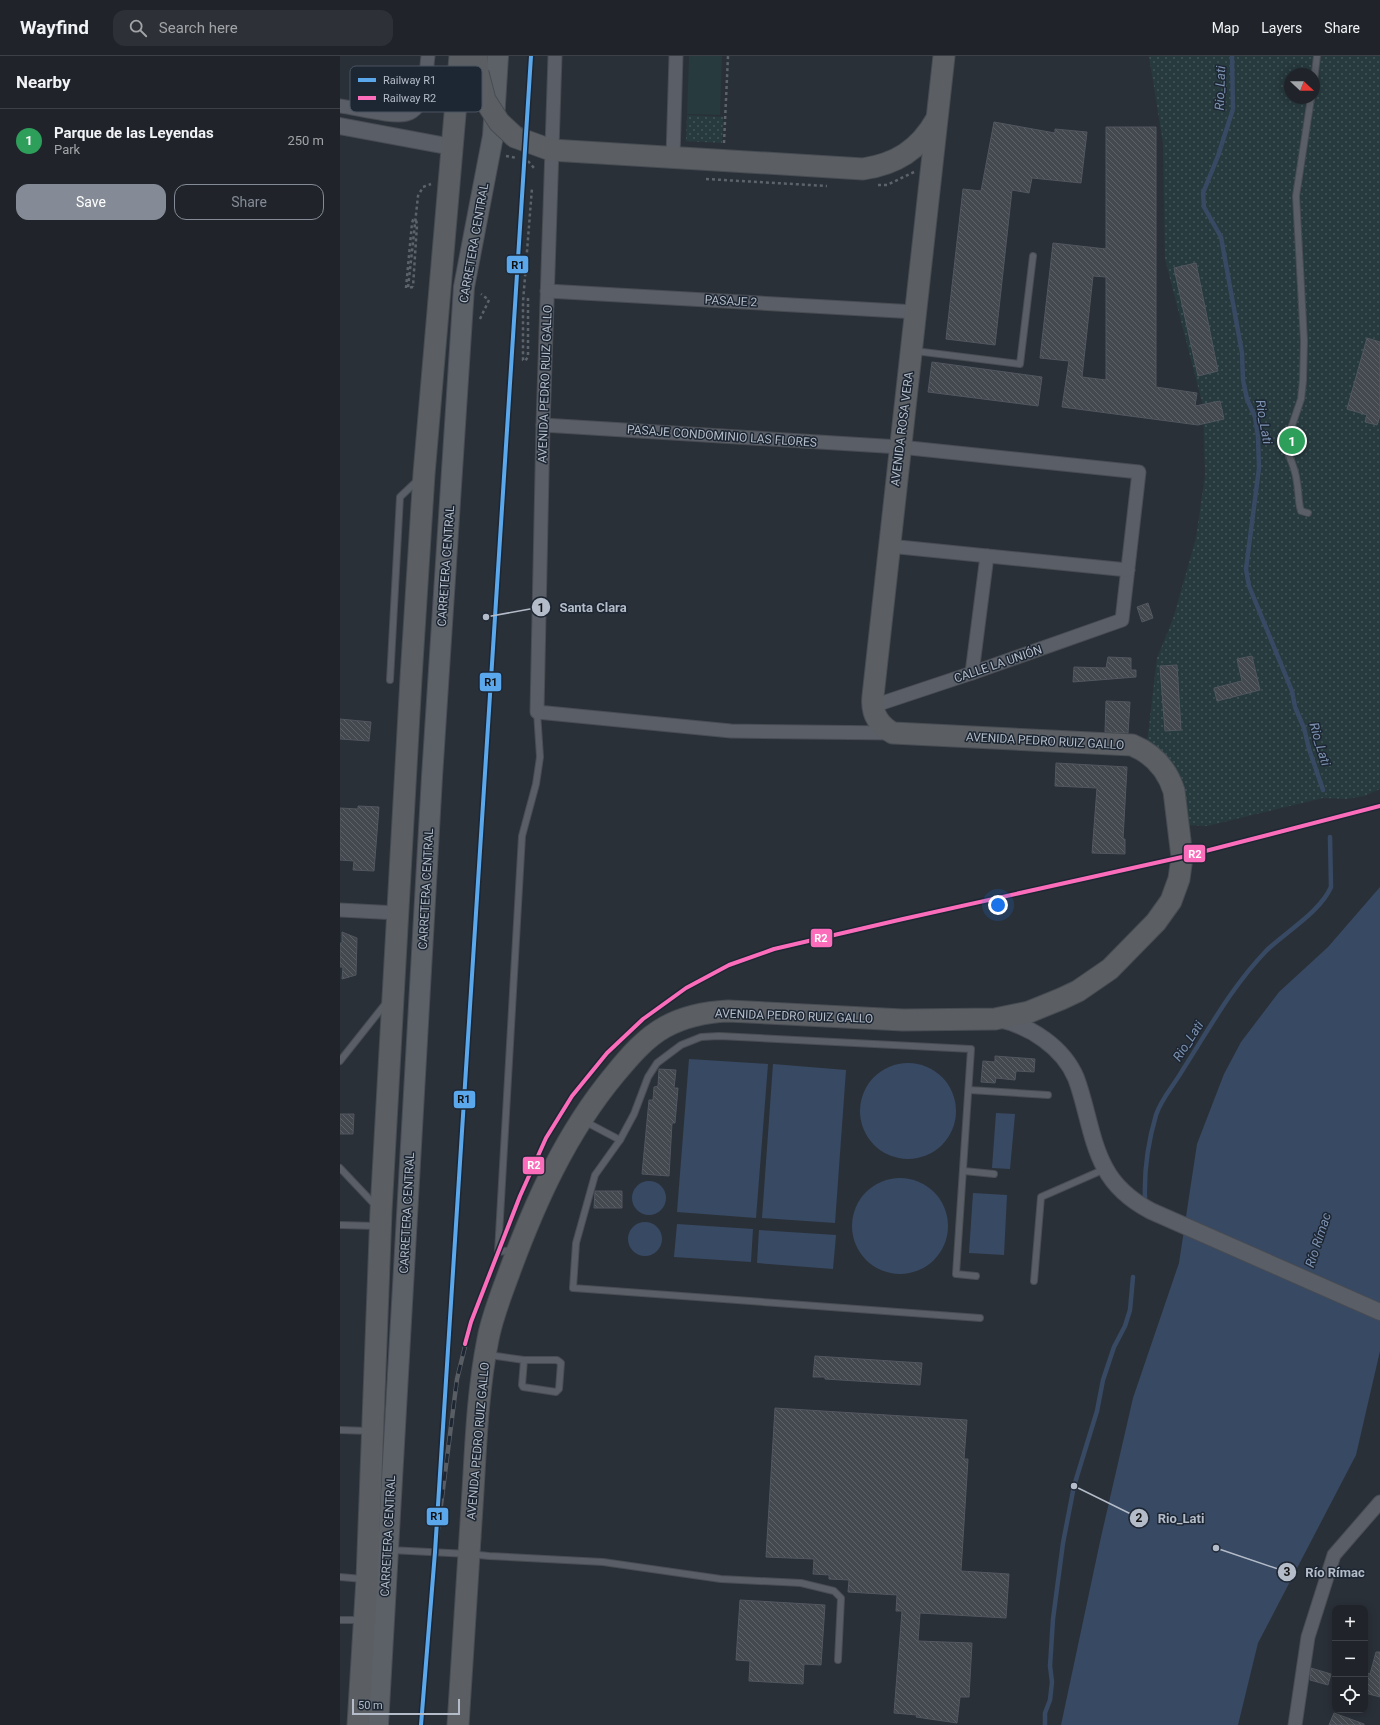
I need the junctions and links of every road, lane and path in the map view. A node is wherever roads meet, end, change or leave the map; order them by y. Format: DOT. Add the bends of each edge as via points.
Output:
graph roads {
  1 [pos="428,56"];
  2 [pos="460,56"];
  3 [pos="498,56"];
  4 [pos="555,56"];
  5 [pos="676,56"];
  6 [pos="728,56"];
  7 [pos="944,56"];
  8 [pos="1317,56"];
  9 [pos="427,66"];
  10 [pos="459,66"];
  11 [pos="1316,68"];
  12 [pos="482,86"];
  13 [pos="1311,104"];
  14 [pos="340,106"];
  15 [pos="350,107"];
  16 [pos="383,112"];
  17 [pos="411,112"];
  18 [pos="455,112"];
  19 [pos="937,117"];
  20 [pos="340,126"];
  21 [pos="452,147"];
  22 [pos="551,150"];
  23 [pos="673,157"];
  24 [pos="724,160"];
  25 [pos="435,183"];
  26 [pos="532,188"];
  27 [pos="1033,256"];
  28 [pos="406,288"];
  29 [pos="547,291"];
  30 [pos="528,298"];
  31 [pos="916,312"];
  32 [pos="912,351"];
  33 [pos="543,425"];
  34 [pos="900,448"];
  35 [pos="424,474"];
  36 [pos="1308,513"];
  37 [pos="889,546"];
  38 [pos="987,556"];
  39 [pos="1128,570"];
  40 [pos="972,673"];
  41 [pos="390,680"];
  42 [pos="873,706"];
  43 [pos="537,712"];
  44 [pos="893,733"];
  45 [pos="340,910"];
  46 [pos="398,913"];
  47 [pos="393,994"];
  48 [pos="995,1018"];
  49 [pos="340,1061"];
  50 [pos="969,1090"];
  51 [pos="1048,1095"];
  52 [pos="581,1120"];
  53 [pos="620,1140"];
  54 [pos="340,1168"];
  55 [pos="1105,1169"];
  56 [pos="964,1171"];
  57 [pos="994,1174"];
  58 [pos="380,1219"];
  59 [pos="340,1225"];
  60 [pos="518,1249"];
  61 [pos="976,1276"];
  62 [pos="1034,1281"];
  63 [pos="1380,1312"];
  64 [pos="980,1318"];
  65 [pos="485,1354"];
  66 [pos="524,1360"];
  67 [pos="340,1430"];
  68 [pos="372,1432"];
  69 [pos="1380,1502"];
  70 [pos="388,1550"];
  71 [pos="469,1554"];
  72 [pos="340,1577"];
  73 [pos="367,1579"];
  74 [pos="364,1619"];
  75 [pos="340,1620"];
  76 [pos="838,1660"];
  77 [pos="358,1725"];
  78 [pos="378,1725"];
  79 [pos="458,1725"];
  80 [pos="1296,1725"];
  1 -- 9 [label="street"];
  2 -- 10 [label="highway, CARRETERA CENTRAL"];
  3 -- 70 [label="main road, CARRETERA CENTRAL" via="493,136 464,287 432,777"];
  4 -- 22 [label="street, AVENIDA PEDRO RUIZ GALLO"];
  5 -- 23 [label="street"];
  6 -- 24 [label="path"];
  7 -- 19 [label="highway, AVENIDA ROSA VERA"];
  8 -- 11 [label="lane"];
  12 -- 22 [label="highway, bridge" via="485,100 498,122 515,137"];
  13 -- 36 [label="lane" via="1296,196 1304,341 1303,381 1301,399 1285,446 1294,465 1299,503 1302,511"];
  14 -- 15 [label="street"];
  16 -- 17 [label="street"];
  18 -- 21 [label="highway, CARRETERA CENTRAL"];
  19 -- 24 [label="highway" via="927,134 913,149 890,163 876,167 862,169"];
  19 -- 31 [label="highway, AVENIDA ROSA VERA"];
  20 -- 21 [label="street"];
  21 -- 35 [label="highway, CARRETERA CENTRAL"];
  22 -- 23 [label="highway"];
  22 -- 29 [label="street, AVENIDA PEDRO RUIZ GALLO"];
  23 -- 24 [label="highway"];
  25 -- 28 [label="path, bridge" via="423,187 418,196 408,288 413,287 416,220 413,220 412,223"];
  26 -- 30 [label="path" via="522,302 523,360 528,357"];
  27 -- 32 [label="lane" via="1020,364"];
  29 -- 31 [label="street, PASAJE 2"];
  29 -- 33 [label="street, AVENIDA PEDRO RUIZ GALLO"];
  31 -- 32 [label="highway, AVENIDA ROSA VERA"];
  32 -- 34 [label="highway, AVENIDA ROSA VERA"];
  33 -- 34 [label="street, PASAJE CONDOMINIO LAS FLORES"];
  33 -- 43 [label="street, AVENIDA PEDRO RUIZ GALLO"];
  34 -- 37 [label="highway, AVENIDA ROSA VERA"];
  34 -- 39 [label="street, PASAJE CONDOMINIO LAS FLORES" via="1139,472"];
  35 -- 41 [label="lane" via="400,497"];
  35 -- 46 [label="highway, CARRETERA CENTRAL"];
  37 -- 38 [label="street"];
  37 -- 42 [label="highway, AVENIDA ROSA VERA"];
  38 -- 39 [label="street"];
  38 -- 40 [label="street"];
  39 -- 40 [label="street, CALLE LA UNIÓN" via="1122,620"];
  40 -- 42 [label="street, CALLE LA UNIÓN"];
  42 -- 44 [label="highway, AVENIDA ROSA VERA" via="880,724"];
  43 -- 44 [label="street" via="731,731"];
  43 -- 60 [label="lane" via="539,764 522,836 498,1252"];
  44 -- 48 [label="highway, AVENIDA PEDRO RUIZ GALLO" via="1132,745 1156,759 1171,782 1176,799 1182,858 1176,889 1164,912 1110,969 1084,987 1045,1006"];
  45 -- 46 [label="street"];
  46 -- 47 [label="highway, CARRETERA CENTRAL"];
  47 -- 49 [label="lane"];
  47 -- 58 [label="highway, CARRETERA CENTRAL"];
  48 -- 52 [label="highway, AVENIDA PEDRO RUIZ GALLO" via="902,1020 728,1011 703,1013 665,1027 641,1045 607,1083"];
  48 -- 55 [label="street" via="1033,1032 1062,1056 1075,1077"];
  50 -- 51 [label="lane"];
  50 -- 53 [label="lane" via="971,1050 701,1037 681,1045 657,1063 648,1077 634,1114"];
  50 -- 56 [label="lane"];
  52 -- 53 [label="lane"];
  52 -- 60 [label="highway, AVENIDA PEDRO RUIZ GALLO" via="550,1174"];
  53 -- 64 [label="lane" via="595,1175 576,1243 573,1288"];
  54 -- 58 [label="lane"];
  55 -- 62 [label="lane" via="1041,1197"];
  55 -- 63 [label="street" via="1131,1199 1161,1215"];
  56 -- 57 [label="lane"];
  56 -- 61 [label="lane" via="956,1274"];
  58 -- 59 [label="lane"];
  58 -- 68 [label="highway, CARRETERA CENTRAL"];
  60 -- 65 [label="highway, AVENIDA PEDRO RUIZ GALLO" via="494,1314"];
  65 -- 66 [label="lane"];
  65 -- 71 [label="highway, AVENIDA PEDRO RUIZ GALLO"];
  66 -- 66 [label="lane" via="557,1360 561,1363 559,1389 556,1392 523,1387"];
  67 -- 68 [label="lane"];
  68 -- 73 [label="highway, CARRETERA CENTRAL"];
  69 -- 80 [label="street" via="1334,1555 1308,1637"];
  70 -- 71 [label="lane"];
  70 -- 78 [label="main road, CARRETERA CENTRAL"];
  71 -- 76 [label="lane" via="603,1562 721,1579 801,1583 834,1591 841,1598"];
  71 -- 79 [label="highway, AVENIDA PEDRO RUIZ GALLO"];
  72 -- 73 [label="lane"];
  73 -- 74 [label="highway, CARRETERA CENTRAL"];
  74 -- 75 [label="lane"];
  74 -- 77 [label="highway, CARRETERA CENTRAL"];
}
